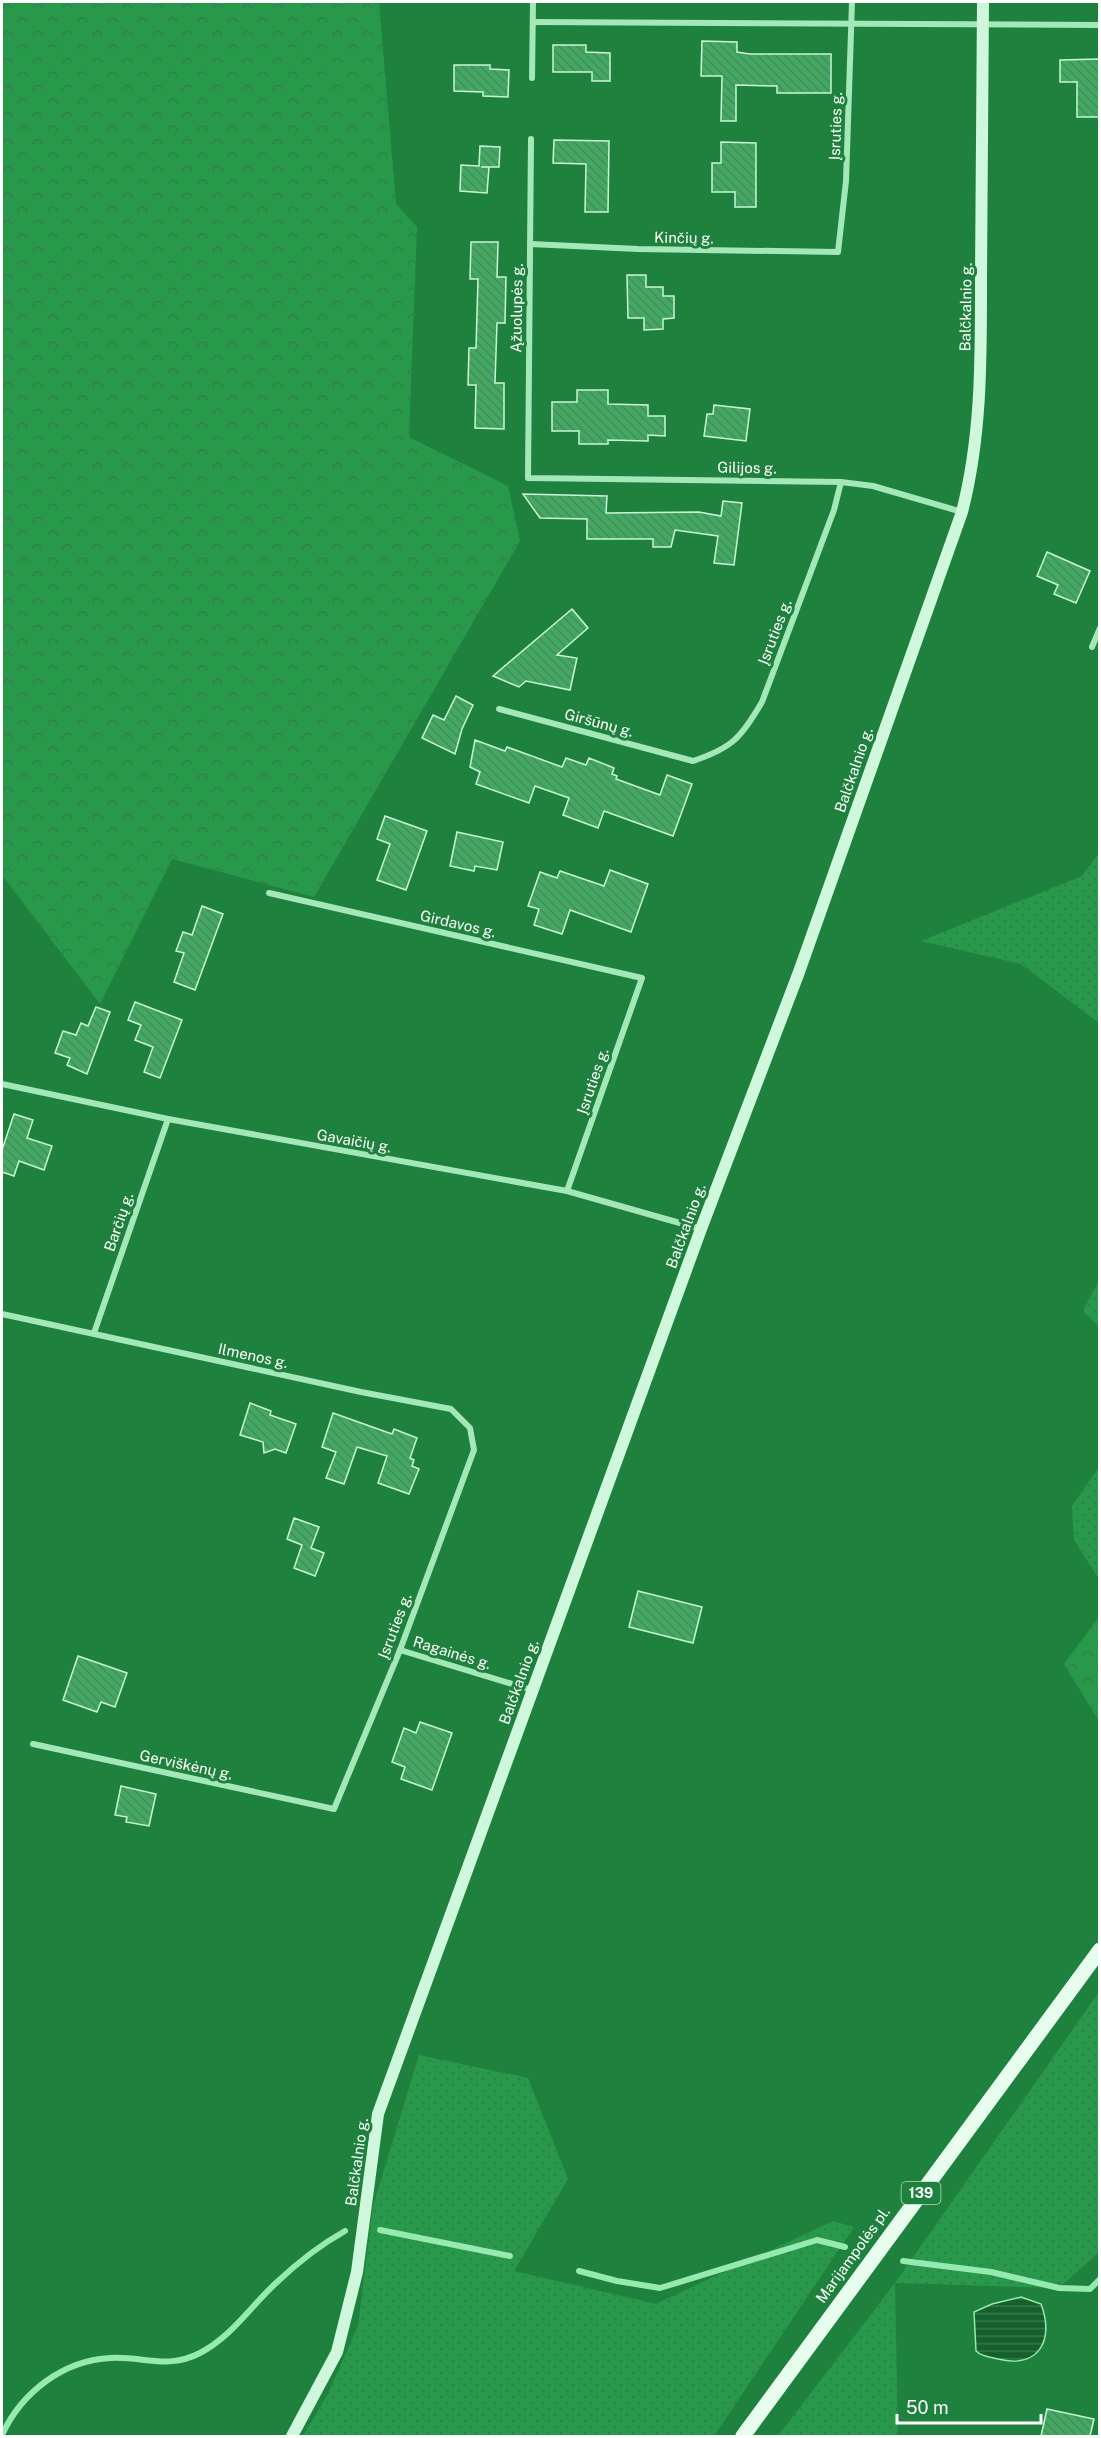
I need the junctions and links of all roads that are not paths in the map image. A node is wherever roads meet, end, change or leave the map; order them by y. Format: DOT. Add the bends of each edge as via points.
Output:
graph roads {
  1 [pos="533,2"];
  2 [pos="852,2"];
  3 [pos="983,2"];
  4 [pos="533,22"];
  5 [pos="852,22"];
  6 [pos="983,24"];
  7 [pos="1100,25"];
  8 [pos="532,78"];
  9 [pos="531,139"];
  10 [pos="530,244"];
  11 [pos="838,252"];
  12 [pos="528,478"];
  13 [pos="841,482"];
  14 [pos="962,512"];
  15 [pos="1100,628"];
  16 [pos="1092,647"];
  17 [pos="499,709"];
  18 [pos="693,761"];
  19 [pos="269,893"];
  20 [pos="642,978"];
  21 [pos="2,1084"];
  22 [pos="168,1119"];
  23 [pos="567,1191"];
  24 [pos="701,1229"];
  25 [pos="2,1314"];
  26 [pos="94,1333"];
  27 [pos="474,1450"];
  28 [pos="400,1650"];
  29 [pos="532,1690"];
  30 [pos="33,1744"];
  31 [pos="334,1809"];
  32 [pos="1100,1950"];
  33 [pos="292,2436"];
  34 [pos="743,2436"];
  1 -- 4 [label="street"];
  2 -- 5 [label="street, Įsruties g."];
  3 -- 6 [label="street, Balčkalnio g."];
  4 -- 5 [label="street"];
  4 -- 8 [label="street"];
  5 -- 6 [label="street"];
  5 -- 11 [label="street, Įsruties g." via="846,181"];
  6 -- 7 [label="street"];
  6 -- 14 [label="street, Balčkalnio g." via="981,365 977,437"];
  9 -- 10 [label="street, Ąžuolupės g."];
  10 -- 11 [label="street, Kinčių g."];
  10 -- 12 [label="street, Ąžuolupės g."];
  12 -- 13 [label="street, Gilijos g."];
  13 -- 14 [label="street, Gilijos g." via="873,486"];
  13 -- 18 [label="street, Įsruties g." via="762,702 748,725 723,751"];
  14 -- 24 [label="street, Balčkalnio g." via="799,972"];
  15 -- 16 [label="street"];
  17 -- 18 [label="street, Giršūnų g."];
  19 -- 20 [label="street, Girdavos g."];
  20 -- 23 [label="street, Įsruties g."];
  21 -- 22 [label="street, Gavaičių g."];
  22 -- 23 [label="street, Gavaičių g."];
  22 -- 26 [label="street, Barčių g."];
  23 -- 24 [label="street, Gavaičių g."];
  24 -- 29 [label="street, Balčkalnio g."];
  25 -- 26 [label="street, Ilmenos g."];
  26 -- 27 [label="street, Ilmenos g." via="451,1408 470,1428"];
  27 -- 28 [label="street, Įsruties g."];
  28 -- 29 [label="street, Ragainės g."];
  28 -- 31 [label="street, Įsruties g."];
  29 -- 33 [label="street, Balčkalnio g." via="378,2114 357,2272 337,2352"];
  30 -- 31 [label="street, Gerviškėnų g."];
  32 -- 34 [label="main road, Marijampolės pl. / 139"];
}
